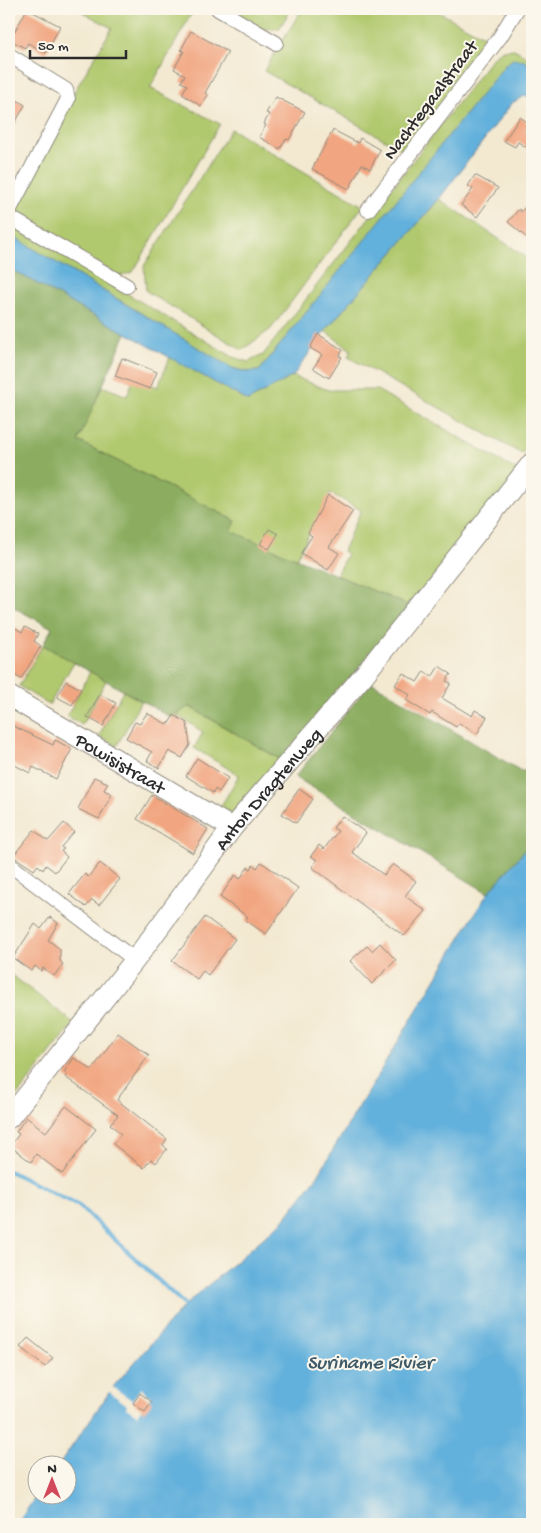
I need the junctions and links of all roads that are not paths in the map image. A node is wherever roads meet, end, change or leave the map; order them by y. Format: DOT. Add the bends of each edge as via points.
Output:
graph roads {
  1 [pos="218,9"];
  2 [pos="517,9"];
  3 [pos="276,43"];
  4 [pos="9,55"];
  5 [pos="368,210"];
  6 [pos="9,211"];
  7 [pos="9,216"];
  8 [pos="128,286"];
  9 [pos="532,463"];
  10 [pos="9,696"];
  11 [pos="232,828"];
  12 [pos="9,864"];
  13 [pos="135,960"];
  14 [pos="9,1118"];
  1 -- 3 [label="street"];
  2 -- 5 [label="street, Nachtegaalstraat" via="500,37"];
  4 -- 6 [label="street" via="66,90 68,98"];
  7 -- 8 [label="street"];
  9 -- 11 [label="main road, Anton Dragtenweg" via="363,676"];
  10 -- 11 [label="main road, Powisistraat"];
  11 -- 13 [label="main road, Anton Dragtenweg"];
  12 -- 13 [label="street"];
  13 -- 14 [label="main road, Anton Dragtenweg"];
}
